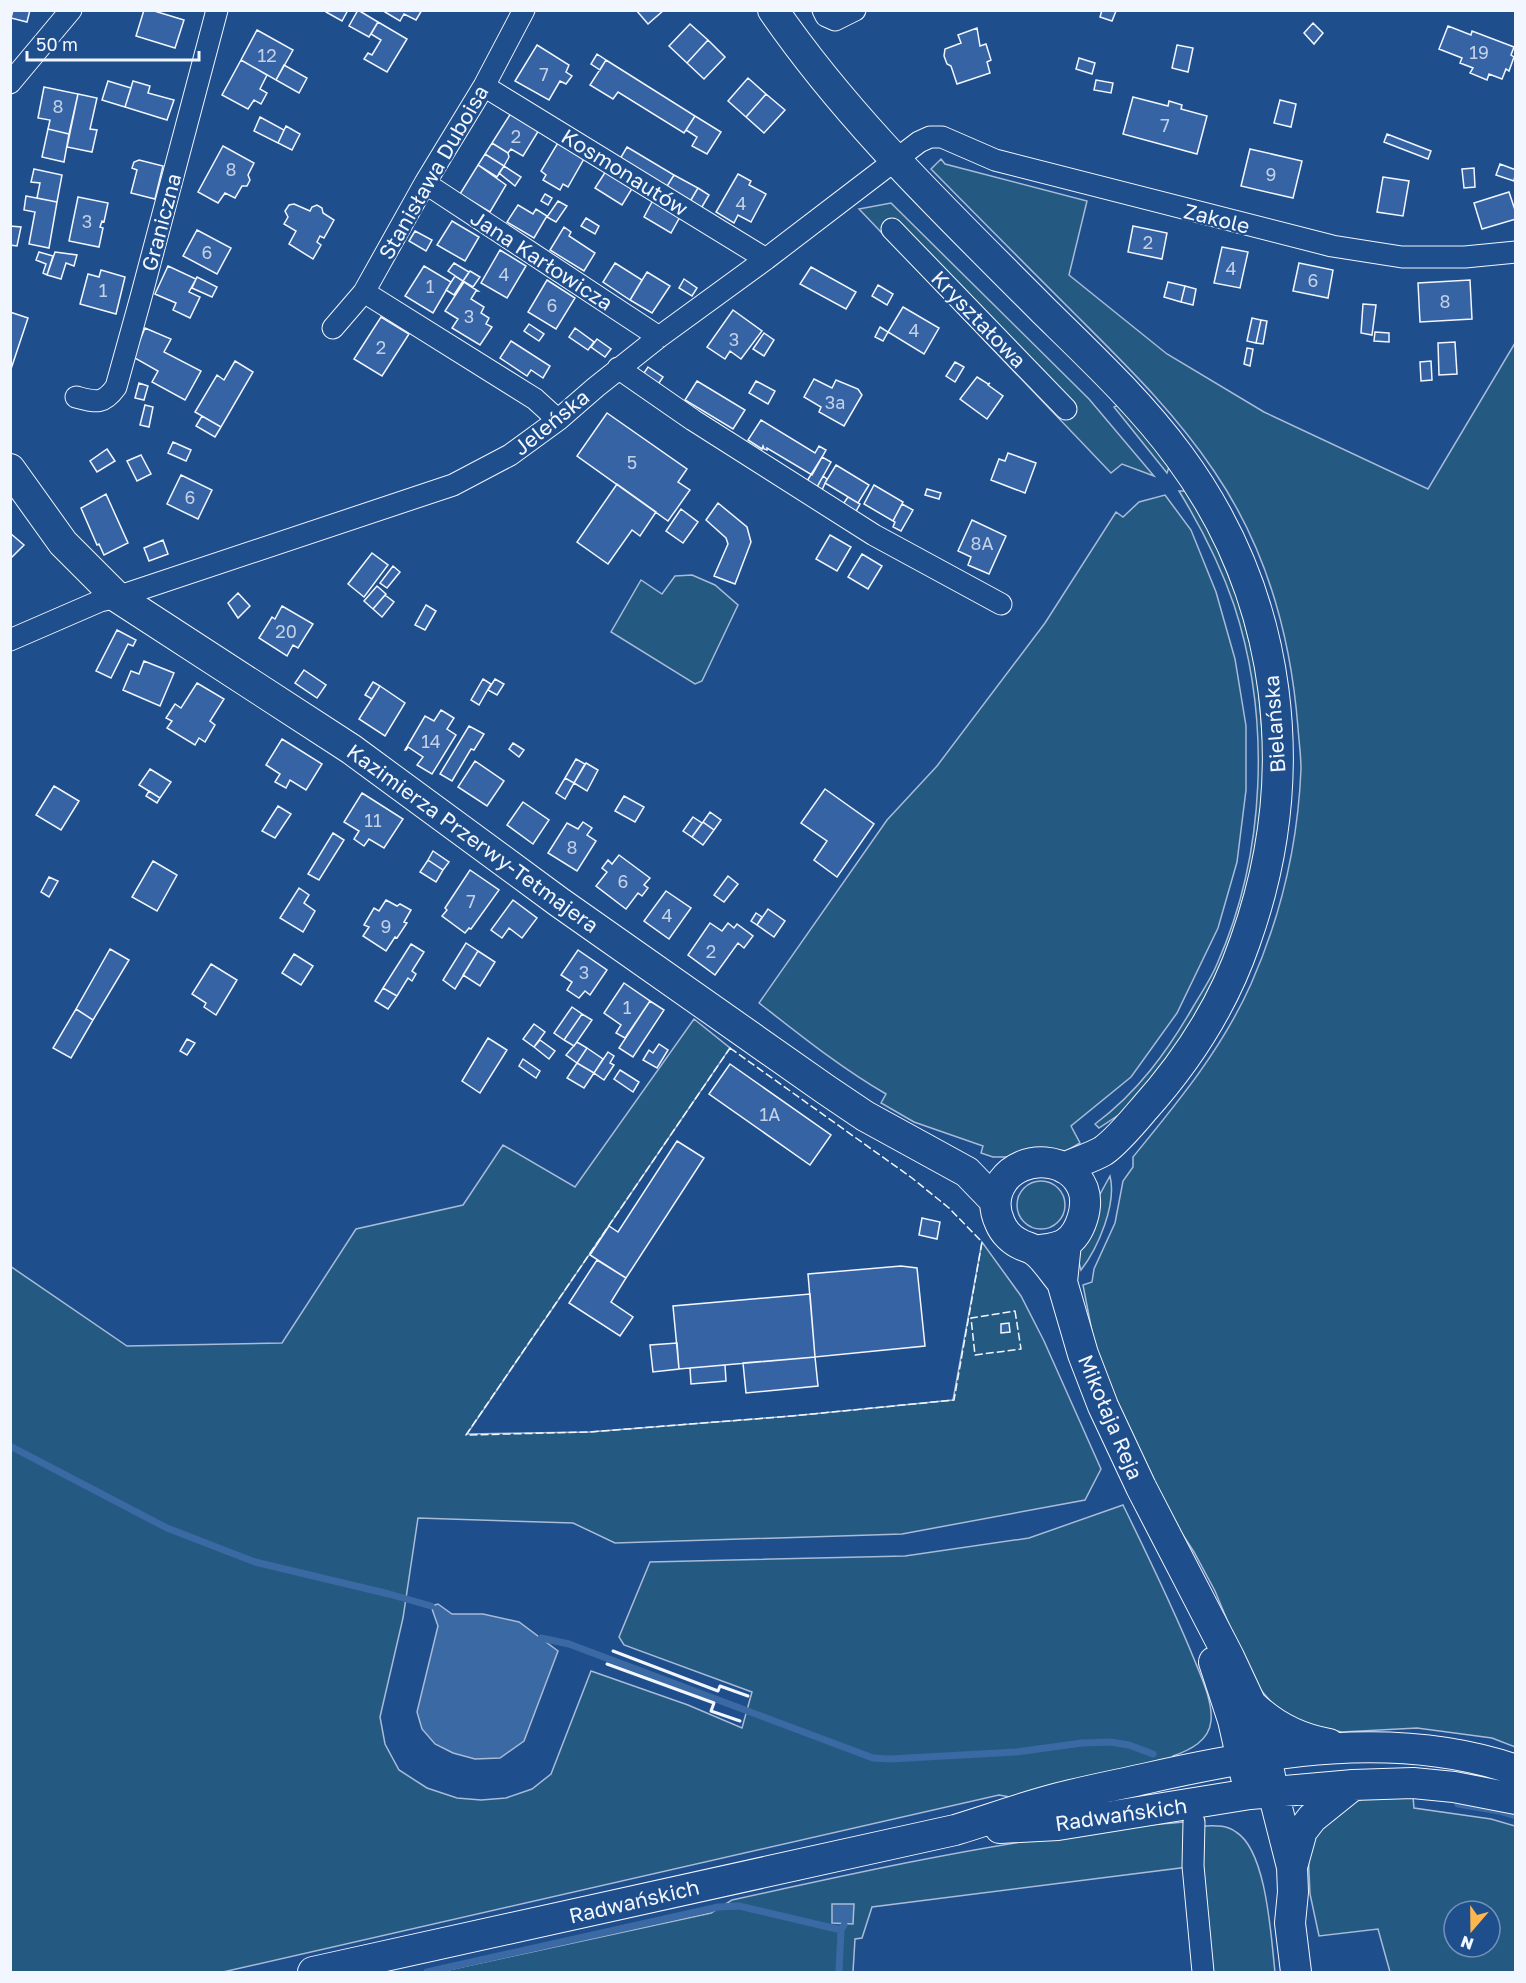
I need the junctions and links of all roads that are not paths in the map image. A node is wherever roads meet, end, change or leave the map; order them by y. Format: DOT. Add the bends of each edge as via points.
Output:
graph roads {
  1 [pos="217,10"];
  2 [pos="524,10"];
  3 [pos="773,10"];
  4 [pos="823,10"];
  5 [pos="855,10"];
  6 [pos="67,13"];
  7 [pos="10,83"];
  8 [pos="484,86"];
  9 [pos="927,138"];
  10 [pos="895,161"];
  11 [pos="425,183"];
  12 [pos="892,229"];
  13 [pos="1515,252"];
  14 [pos="766,259"];
  15 [pos="364,292"];
  16 [pos="333,328"];
  17 [pos="659,337"];
  18 [pos="618,368"];
  19 [pos="76,397"];
  20 [pos="1066,409"];
  21 [pos="558,420"];
  22 [pos="10,469"];
  23 [pos="117,597"];
  24 [pos="1001,604"];
  25 [pos="10,640"];
  26 [pos="1073,1178"];
  27 [pos="1000,1187"];
  28 [pos="1066,1243"];
  29 [pos="1035,1251"];
  30 [pos="1062,1282"];
  31 [pos="1189,1582"];
  32 [pos="1251,1704"];
  33 [pos="1352,1747"];
  34 [pos="1254,1758"];
  35 [pos="1515,1770"];
  36 [pos="1353,1785"];
  37 [pos="1262,1793"];
  38 [pos="1515,1799"];
  39 [pos="1194,1822"];
  40 [pos="955,1830"];
  41 [pos="1292,1867"];
  42 [pos="1290,1923"];
  43 [pos="313,1972"];
  44 [pos="1203,1972"];
  45 [pos="1296,1972"];
  1 -- 19 [label="street, Graniczna" via="116,387 108,398 96,402"];
  2 -- 8 [label="street, Stanisława Duboisa"];
  3 -- 10 [label="street, Bielańska" via="832,90"];
  4 -- 5 [label="street" via="836,20"];
  6 -- 7 [label="street"];
  8 -- 11 [label="street, Stanisława Duboisa"];
  8 -- 14 [label="street, Kosmonautów"];
  9 -- 10 [label="street, Jeleńska"];
  9 -- 13 [label="street, Zakole" via="942,137 995,160 1332,246 1401,257"];
  10 -- 14 [label="street, Jeleńska"];
  10 -- 26 [label="street, Bielańska" via="1143,411 1181,459 1208,499 1230,543 1249,588 1268,656 1275,699 1275,829 1256,913 1239,960 1223,998 1187,1057 1156,1096"];
  11 -- 15 [label="street, Stanisława Duboisa"];
  11 -- 17 [label="street, Jana Karłowicza"];
  12 -- 20 [label="street, Kryształowa"];
  14 -- 17 [label="street, Jeleńska"];
  15 -- 16 [label="street, Stanisława Duboisa"];
  15 -- 21 [label="street" via="535,399"];
  17 -- 18 [label="street, Jeleńska"];
  18 -- 21 [label="street, Jeleńska"];
  18 -- 24 [label="street" via="874,535"];
  21 -- 23 [label="street, Jeleńska" via="510,456 453,485"];
  22 -- 23 [label="street, Kazimierza Przerwy-Tetmajera" via="63,543"];
  23 -- 25 [label="street, Jeleńska"];
  23 -- 27 [label="street, Kazimierza Przerwy-Tetmajera" via="351,749 559,902 865,1116"];
  26 -- 27 [label="street" via="1042,1162 1031,1162 1018,1167"];
  26 -- 28 [label="street" via="1084,1207 1082,1221"];
  27 -- 29 [label="street" via="999,1223 1020,1245"];
  28 -- 29 [label="street"];
  28 -- 30 [label="street, Mikołaja Reja"];
  29 -- 30 [label="street"];
  30 -- 31 [label="street, Mikołaja Reja" via="1103,1406"];
  31 -- 32 [label="street, Mikołaja Reja"];
  31 -- 34 [label="street, Mikołaja Reja" via="1233,1720"];
  32 -- 33 [label="street" via="1295,1734"];
  32 -- 34 [label="street, Mikołaja Reja"];
  33 -- 34 [label="street, Radwańskich"];
  33 -- 35 [label="street" via="1455,1754"];
  34 -- 37 [label="street, Mikołaja Reja"];
  34 -- 40 [label="street, Radwańskich" via="1054,1800"];
  36 -- 37 [label="street, Radwańskich"];
  36 -- 38 [label="street, Radwańskich" via="1413,1783"];
  36 -- 41 [label="street" via="1326,1805 1302,1831"];
  37 -- 40 [label="street, Radwańskich" via="1058,1825"];
  37 -- 41 [label="street, Mikołaja Reja"];
  37 -- 42 [label="street, Mikołaja Reja" via="1267,1845 1277,1890"];
  39 -- 44 [label="street" via="1193,1866"];
  40 -- 43 [label="street, Radwańskich"];
  41 -- 42 [label="street, Mikołaja Reja"];
  42 -- 45 [label="street, Mikołaja Reja"];
}
